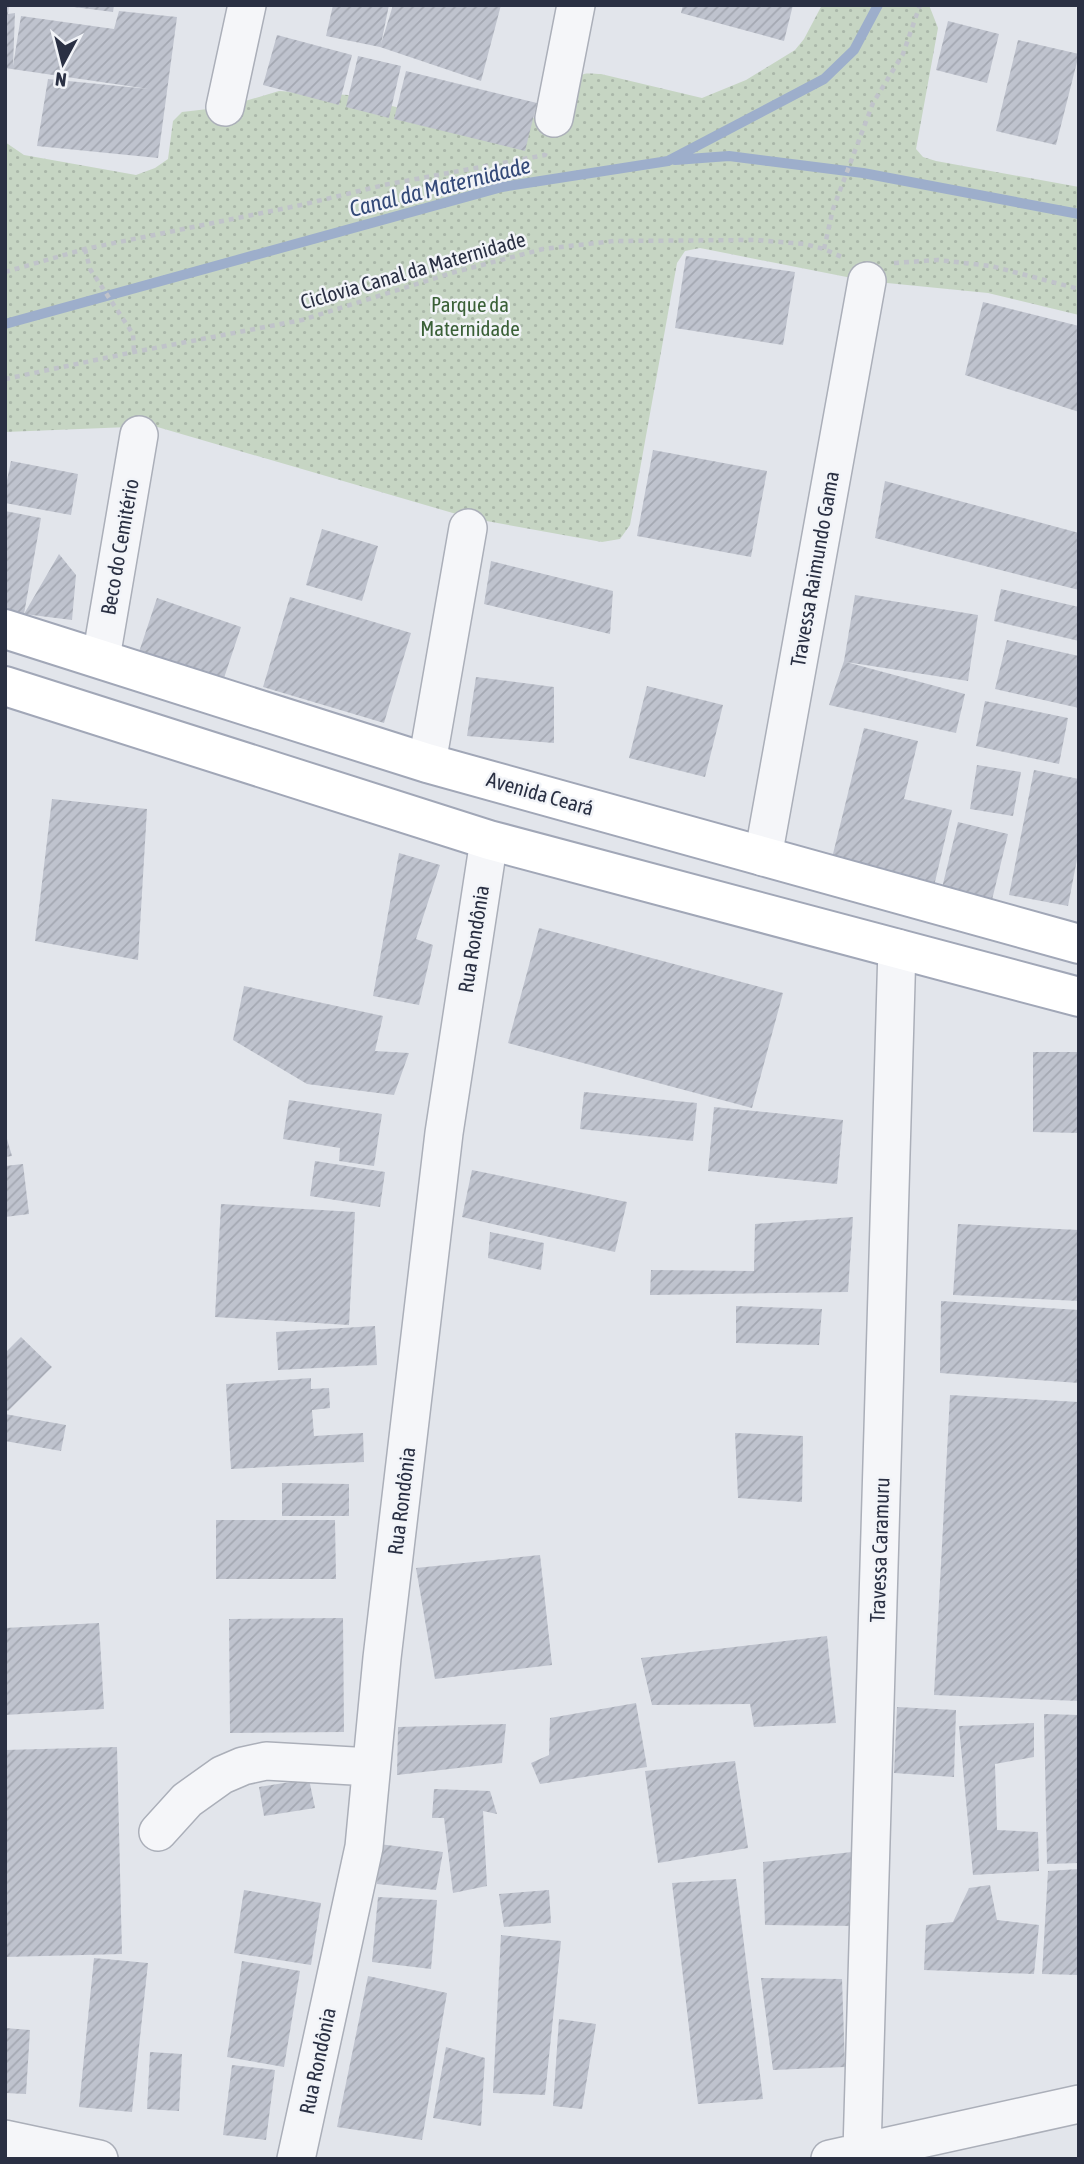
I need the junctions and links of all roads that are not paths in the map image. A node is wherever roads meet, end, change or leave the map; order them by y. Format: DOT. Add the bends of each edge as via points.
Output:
graph roads {
  1 [pos="247,5"];
  2 [pos="576,5"];
  3 [pos="225,107"];
  4 [pos="554,118"];
  5 [pos="867,268"];
  6 [pos="139,435"];
  7 [pos="468,528"];
  8 [pos="5,629"];
  9 [pos="100,658"];
  10 [pos="5,686"];
  11 [pos="427,762"];
  12 [pos="489,839"];
  13 [pos="762,857"];
  14 [pos="1079,944"];
  15 [pos="897,948"];
  16 [pos="1079,997"];
  17 [pos="371,1767"];
  18 [pos="158,1832"];
  19 [pos="1079,2104"];
  20 [pos="5,2139"];
  21 [pos="846,2155"];
  22 [pos="99,2159"];
  23 [pos="296,2159"];
  1 -- 3 [label="street"];
  2 -- 4 [label="street"];
  5 -- 13 [label="street, Travessa Raimundo Gama"];
  6 -- 9 [label="street, Beco do Cemitério"];
  7 -- 11 [label="street"];
  8 -- 9 [label="main road, Avenida Ceará"];
  9 -- 11 [label="main road, Avenida Ceará"];
  10 -- 12 [label="main road"];
  11 -- 13 [label="main road, Avenida Ceará"];
  12 -- 15 [label="main road"];
  12 -- 17 [label="street, Rua Rondônia" via="444,1133"];
  13 -- 14 [label="main road, Avenida Ceará"];
  15 -- 16 [label="main road"];
  15 -- 21 [label="street, Travessa Caramuru"];
  17 -- 18 [label="street" via="266,1761 243,1766 187,1800"];
  17 -- 23 [label="street, Rua Rondônia" via="364,1847"];
  19 -- 21 [label="street"];
  20 -- 22 [label="street"];
}
